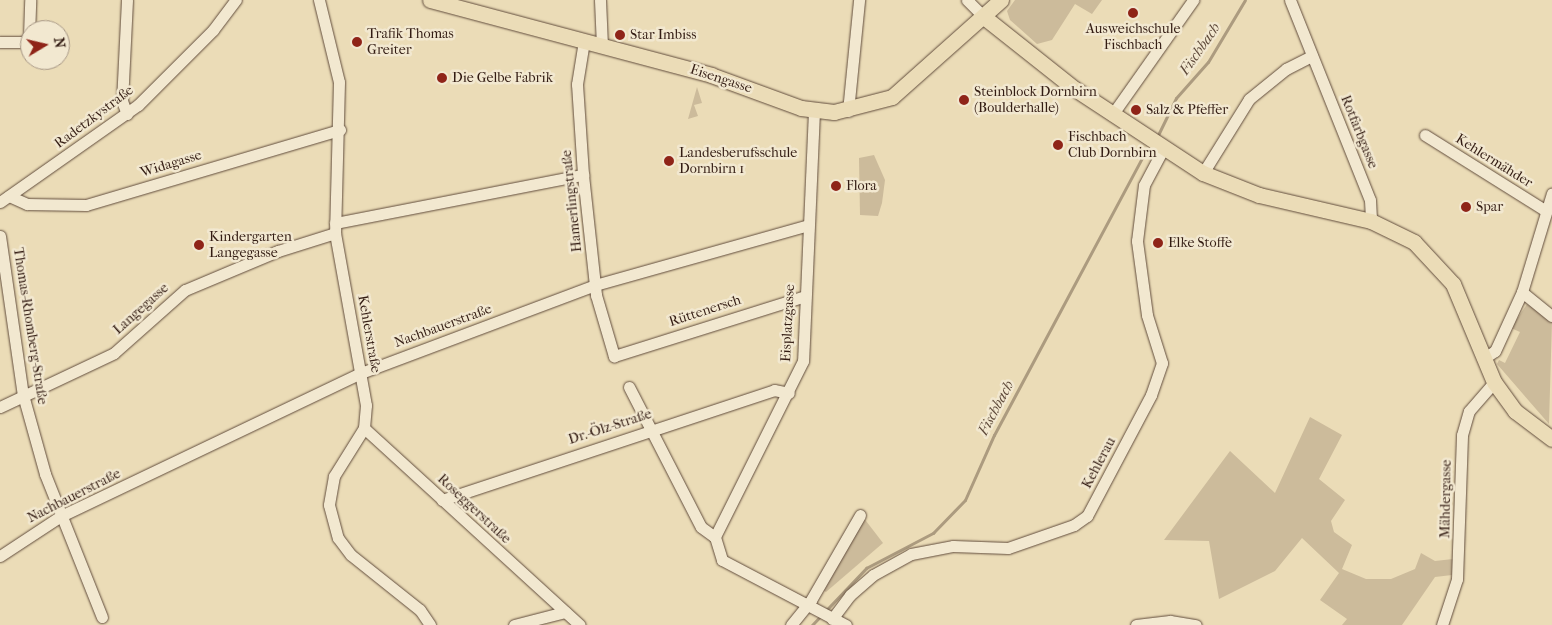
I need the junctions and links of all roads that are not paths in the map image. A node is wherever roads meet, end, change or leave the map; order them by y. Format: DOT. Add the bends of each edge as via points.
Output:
graph roads {
  1 [pos="30,0"];
  2 [pos="126,0"];
  3 [pos="236,0"];
  4 [pos="319,0"];
  5 [pos="430,0"];
  6 [pos="600,0"];
  7 [pos="859,0"];
  8 [pos="967,0"];
  9 [pos="1001,0"];
  10 [pos="1194,0"];
  11 [pos="1290,0"];
  12 [pos="984,17"];
  13 [pos="584,41"];
  14 [pos="0,42"];
  15 [pos="602,45"];
  16 [pos="1312,56"];
  17 [pos="814,111"];
  18 [pos="848,111"];
  19 [pos="127,114"];
  20 [pos="1112,115"];
  21 [pos="340,130"];
  22 [pos="1426,135"];
  23 [pos="1163,150"];
  24 [pos="1203,173"];
  25 [pos="583,175"];
  26 [pos="1552,193"];
  27 [pos="5,199"];
  28 [pos="1546,211"];
  29 [pos="1371,221"];
  30 [pos="808,225"];
  31 [pos="335,228"];
  32 [pos="0,236"];
  33 [pos="595,285"];
  34 [pos="1522,292"];
  35 [pos="4,295"];
  36 [pos="806,296"];
  37 [pos="1552,316"];
  38 [pos="614,356"];
  39 [pos="1483,359"];
  40 [pos="361,373"];
  41 [pos="1494,382"];
  42 [pos="629,386"];
  43 [pos="789,393"];
  44 [pos="23,394"];
  45 [pos="0,408"];
  46 [pos="364,428"];
  47 [pos="654,428"];
  48 [pos="1552,439"];
  49 [pos="442,500"];
  50 [pos="61,516"];
  51 [pos="860,516"];
  52 [pos="715,542"];
  53 [pos="0,556"];
  54 [pos="809,608"];
  55 [pos="565,612"];
  56 [pos="102,616"];
  57 [pos="830,618"];
  58 [pos="430,625"];
  59 [pos="514,625"];
  60 [pos="580,625"];
  61 [pos="791,625"];
  62 [pos="846,625"];
  63 [pos="1136,625"];
  64 [pos="1196,625"];
  65 [pos="1442,625"];
  1 -- 14 [label="street" via="29,36 24,42"];
  2 -- 19 [label="street" via="122,101"];
  3 -- 19 [label="street, Radetzkystraße" via="214,30"];
  4 -- 21 [label="street, Kehlerstraße" via="339,82"];
  5 -- 13 [label="main road, Eisengasse"];
  6 -- 15 [label="street"];
  7 -- 18 [label="street"];
  8 -- 12 [label="street"];
  9 -- 12 [label="main road, Eisengasse"];
  10 -- 20 [label="street"];
  11 -- 16 [label="street, Rotfarbgasse"];
  12 -- 18 [label="main road, Eisengasse" via="892,97"];
  12 -- 20 [label="main road"];
  13 -- 15 [label="main road, Eisengasse"];
  13 -- 25 [label="street, Hamerlingstraße" via="577,84"];
  15 -- 17 [label="main road, Eisengasse" via="711,74"];
  16 -- 24 [label="street" via="1286,69 1249,99"];
  16 -- 29 [label="street, Rotfarbgasse" via="1370,200"];
  17 -- 18 [label="main road, Eisengasse"];
  17 -- 30 [label="street, Eisplatzgasse"];
  19 -- 27 [label="street, Radetzkystraße"];
  20 -- 23 [label="main road"];
  21 -- 27 [label="street, Widagasse" via="86,205 27,204"];
  21 -- 31 [label="street, Kehlerstraße"];
  22 -- 28 [label="street, Kehlermähder"];
  23 -- 24 [label="main road"];
  23 -- 57 [label="street, Kehlerau" via="1144,185 1137,241 1147,315 1162,362 1151,396 1087,516 1074,525 1008,548 953,546 910,554 872,575"];
  24 -- 29 [label="main road" via="1259,195"];
  25 -- 31 [label="street, Langegasse"];
  25 -- 33 [label="street, Hamerlingstraße"];
  26 -- 28 [label="street"];
  28 -- 34 [label="street"];
  29 -- 39 [label="main road" via="1412,240 1441,267 1463,304"];
  30 -- 33 [label="street, Nachbauerstraße"];
  30 -- 36 [label="street, Eisplatzgasse"];
  31 -- 40 [label="street, Kehlerstraße"];
  31 -- 44 [label="street, Langegasse" via="185,290 114,353"];
  32 -- 35 [label="street, Thomas-Rhomberg-Straße"];
  33 -- 38 [label="street, Hamerlingstraße"];
  33 -- 40 [label="street, Nachbauerstraße"];
  34 -- 37 [label="street"];
  34 -- 39 [label="street" via="1496,351"];
  35 -- 44 [label="street, Thomas-Rhomberg-Straße"];
  36 -- 38 [label="street, Rüttenersch"];
  36 -- 43 [label="street, Eisplatzgasse" via="803,361"];
  39 -- 41 [label="main road"];
  40 -- 46 [label="street, Kehlerstraße"];
  40 -- 50 [label="street, Nachbauerstraße"];
  41 -- 48 [label="main road" via="1515,411"];
  41 -- 65 [label="street, Mähdergasse" via="1469,411 1462,435 1457,579 1453,601"];
  42 -- 47 [label="street"];
  43 -- 47 [label="street, Dr.-Ölz-Straße" via="774,390"];
  43 -- 52 [label="street, Eisplatzgasse"];
  44 -- 45 [label="street, Langegasse"];
  44 -- 50 [label="street, Thomas-Rhomberg-Straße"];
  46 -- 49 [label="street, Roseggerstraße"];
  46 -- 58 [label="street" via="334,476 329,492 332,522 338,538 359,564 420,610"];
  47 -- 49 [label="street, Dr.-Ölz-Straße"];
  47 -- 52 [label="street" via="701,527"];
  49 -- 55 [label="street, Roseggerstraße"];
  50 -- 53 [label="street, Nachbauerstraße"];
  50 -- 56 [label="street, Thomas-Rhomberg-Straße"];
  51 -- 54 [label="street"];
  52 -- 54 [label="street" via="722,560"];
  54 -- 57 [label="street"];
  54 -- 61 [label="street"];
  55 -- 59 [label="street"];
  55 -- 60 [label="street, Roseggerstraße"];
  57 -- 62 [label="street"];
  63 -- 64 [label="street" via="1170,621"];
}
